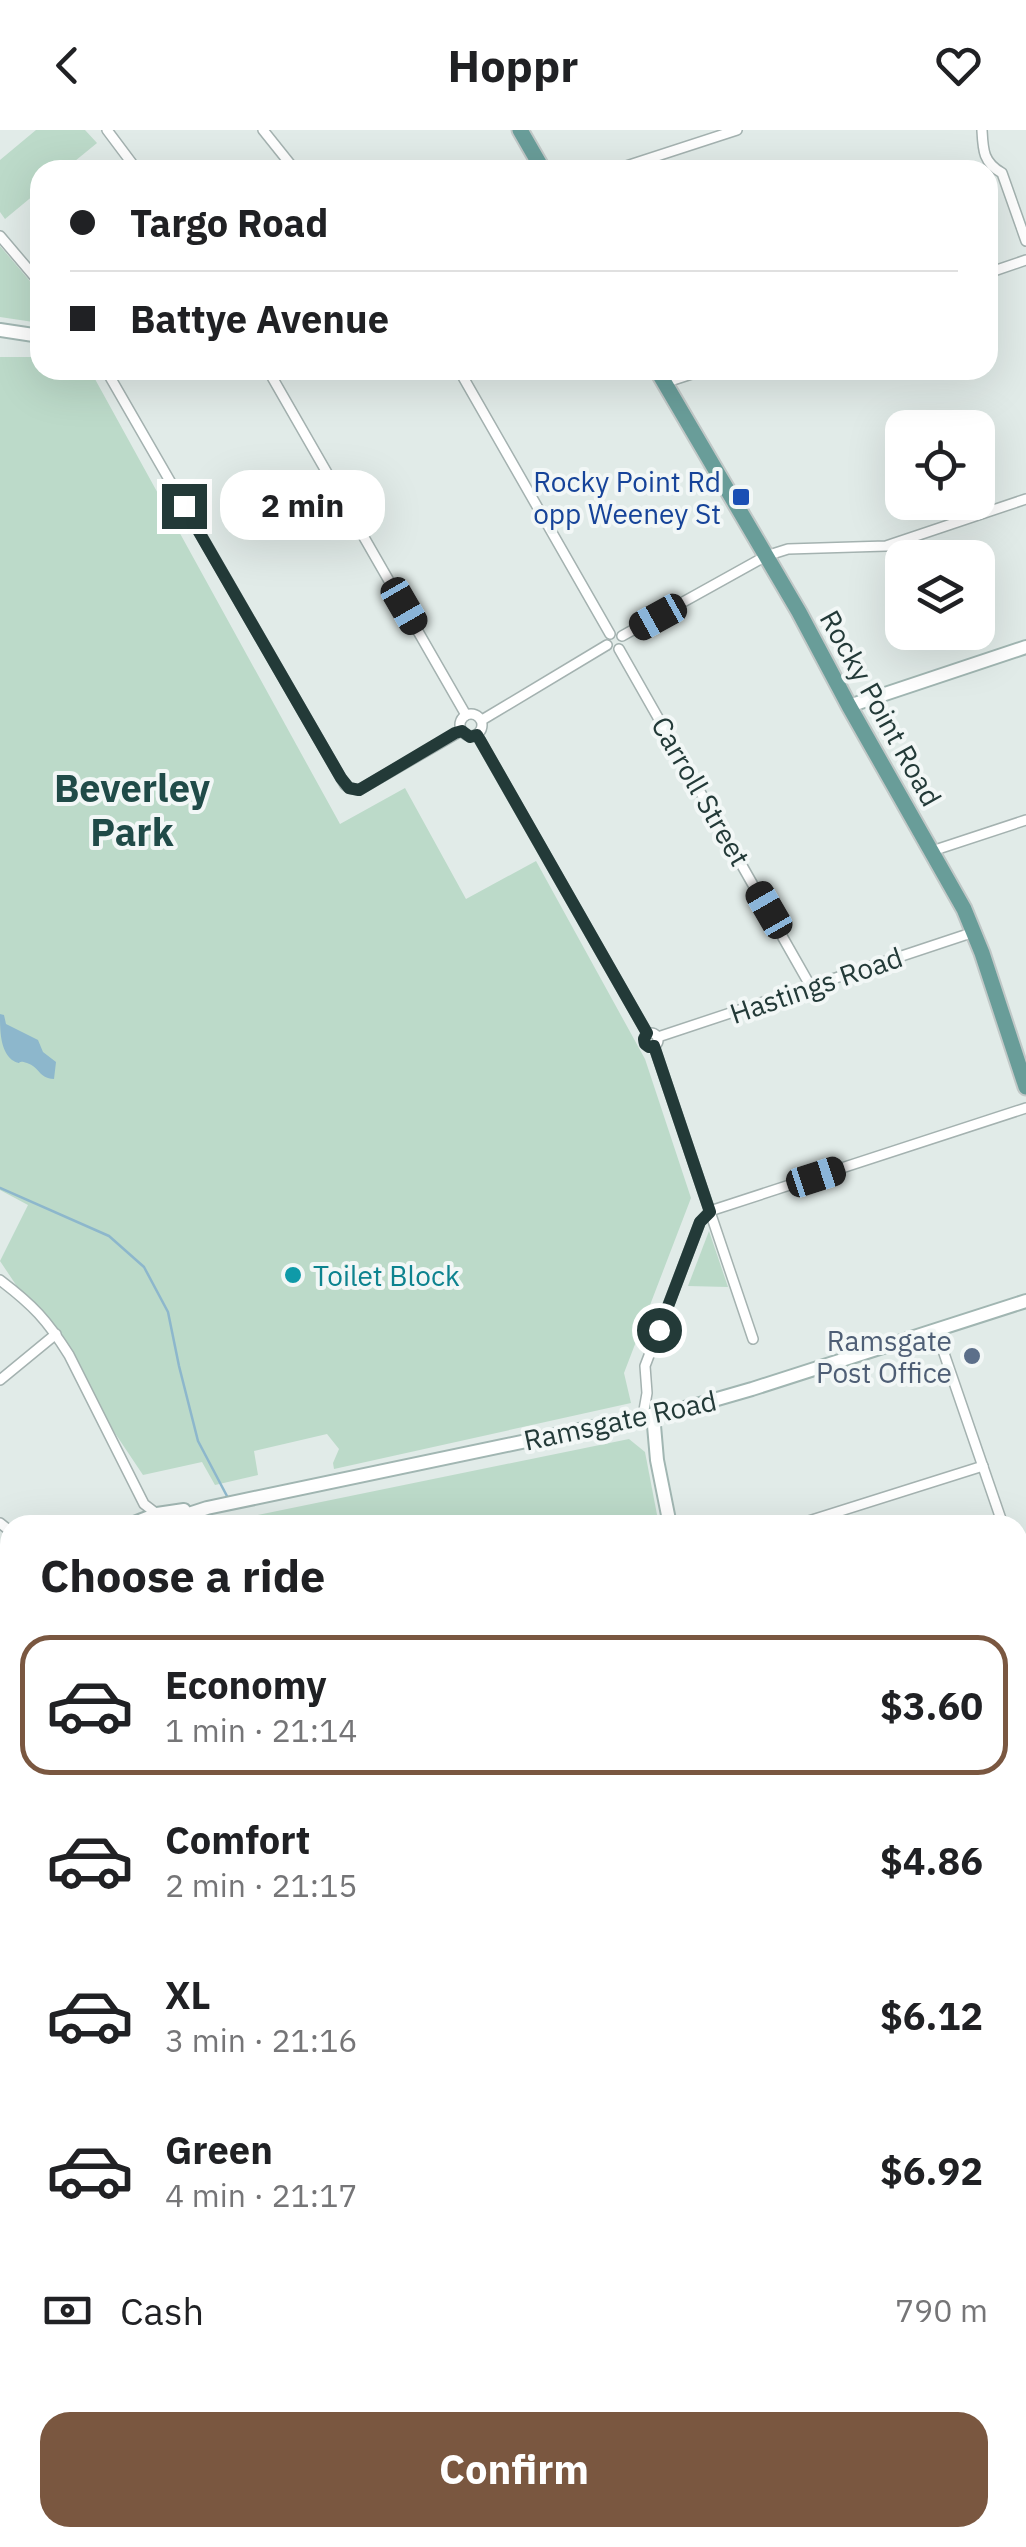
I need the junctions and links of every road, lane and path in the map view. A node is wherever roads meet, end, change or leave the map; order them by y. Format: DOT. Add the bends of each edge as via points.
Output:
graph roads {
  1 [pos="106,130"];
  2 [pos="263,130"];
  3 [pos="520,130"];
  4 [pos="737,130"];
  5 [pos="982,130"];
  6 [pos="129,160"];
  7 [pos="287,160"];
  8 [pos="536,160"];
  9 [pos="645,160"];
  10 [pos="986,160"];
  11 [pos="998,171"];
  12 [pos="0,236"];
  13 [pos="1026,241"];
  14 [pos="1026,260"];
  15 [pos="998,270"];
  16 [pos="30,271"];
  17 [pos="0,330"];
  18 [pos="30,334"];
  19 [pos="112,380"];
  20 [pos="274,380"];
  21 [pos="465,380"];
  22 [pos="663,380"];
  23 [pos="1026,498"];
  24 [pos="766,556"];
  25 [pos="610,634"];
  26 [pos="622,636"];
  27 [pos="607,645"];
  28 [pos="1026,647"];
  29 [pos="619,649"];
  30 [pos="849,706"];
  31 [pos="466,715"];
  32 [pos="482,720"];
  33 [pos="462,731"];
  34 [pos="477,735"];
  35 [pos="1026,820"];
  36 [pos="932,851"];
  37 [pos="974,932"];
  38 [pos="812,986"];
  39 [pos="656,1042"];
  40 [pos="1026,1087"];
  41 [pos="1026,1108"];
  42 [pos="710,1212"];
  43 [pos="0,1280"];
  44 [pos="1026,1301"];
  45 [pos="936,1330"];
  46 [pos="56,1334"];
  47 [pos="753,1339"];
  48 [pos="0,1380"];
  49 [pos="647,1394"];
  50 [pos="648,1415"];
  51 [pos="657,1460"];
  52 [pos="983,1466"];
  53 [pos="144,1504"];
  54 [pos="138,1515"];
  55 [pos="152,1515"];
  56 [pos="177,1515"];
  57 [pos="668,1515"];
  58 [pos="828,1515"];
  59 [pos="999,1515"];
  1 -- 6 [label="street"];
  2 -- 7 [label="street"];
  3 -- 8 [label="main road"];
  4 -- 9 [label="street"];
  5 -- 10 [label="street"];
  11 -- 13 [label="street"];
  12 -- 16 [label="street"];
  14 -- 15 [label="street"];
  17 -- 18 [label="main road"];
  19 -- 33 [label="street" via="349,788 359,790"];
  20 -- 31 [label="street"];
  21 -- 25 [label="street"];
  22 -- 24 [label="main road, Rocky Point Road"];
  23 -- 24 [label="street" via="886,546 788,548"];
  24 -- 26 [label="street"];
  24 -- 30 [label="main road, Rocky Point Road"];
  25 -- 26 [label="street"];
  25 -- 27 [label="street"];
  26 -- 29 [label="street"];
  27 -- 29 [label="street"];
  27 -- 32 [label="street"];
  28 -- 30 [label="main road"];
  29 -- 38 [label="street, Carroll Street"];
  30 -- 36 [label="main road, Rocky Point Road"];
  31 -- 32 [label="street"];
  31 -- 33 [label="street"];
  32 -- 34 [label="street"];
  33 -- 34 [label="street"];
  34 -- 39 [label="street"];
  35 -- 36 [label="street"];
  36 -- 37 [label="main road, Rocky Point Road"];
  37 -- 38 [label="street, Hastings Road"];
  37 -- 40 [label="main road, Rocky Point Road"];
  38 -- 39 [label="street, Hastings Road"];
  39 -- 42 [label="street"];
  41 -- 42 [label="street"];
  42 -- 47 [label="street"];
  42 -- 49 [label="street" via="700,1222 645,1366"];
  43 -- 46 [label="street" via="32,1303"];
  44 -- 45 [label="main road, Ramsgate Road"];
  45 -- 50 [label="main road, Ramsgate Road" via="752,1390"];
  45 -- 52 [label="street"];
  46 -- 48 [label="street"];
  46 -- 53 [label="street"];
  49 -- 50 [label="street"];
  49 -- 50 [label="street"];
  50 -- 51 [label="main road"];
  50 -- 51 [label="main road"];
  50 -- 56 [label="main road, Ramsgate Road"];
  51 -- 57 [label="main road"];
  52 -- 58 [label="street"];
  52 -- 59 [label="street"];
  53 -- 54 [label="street"];
  53 -- 55 [label="street"];
}
